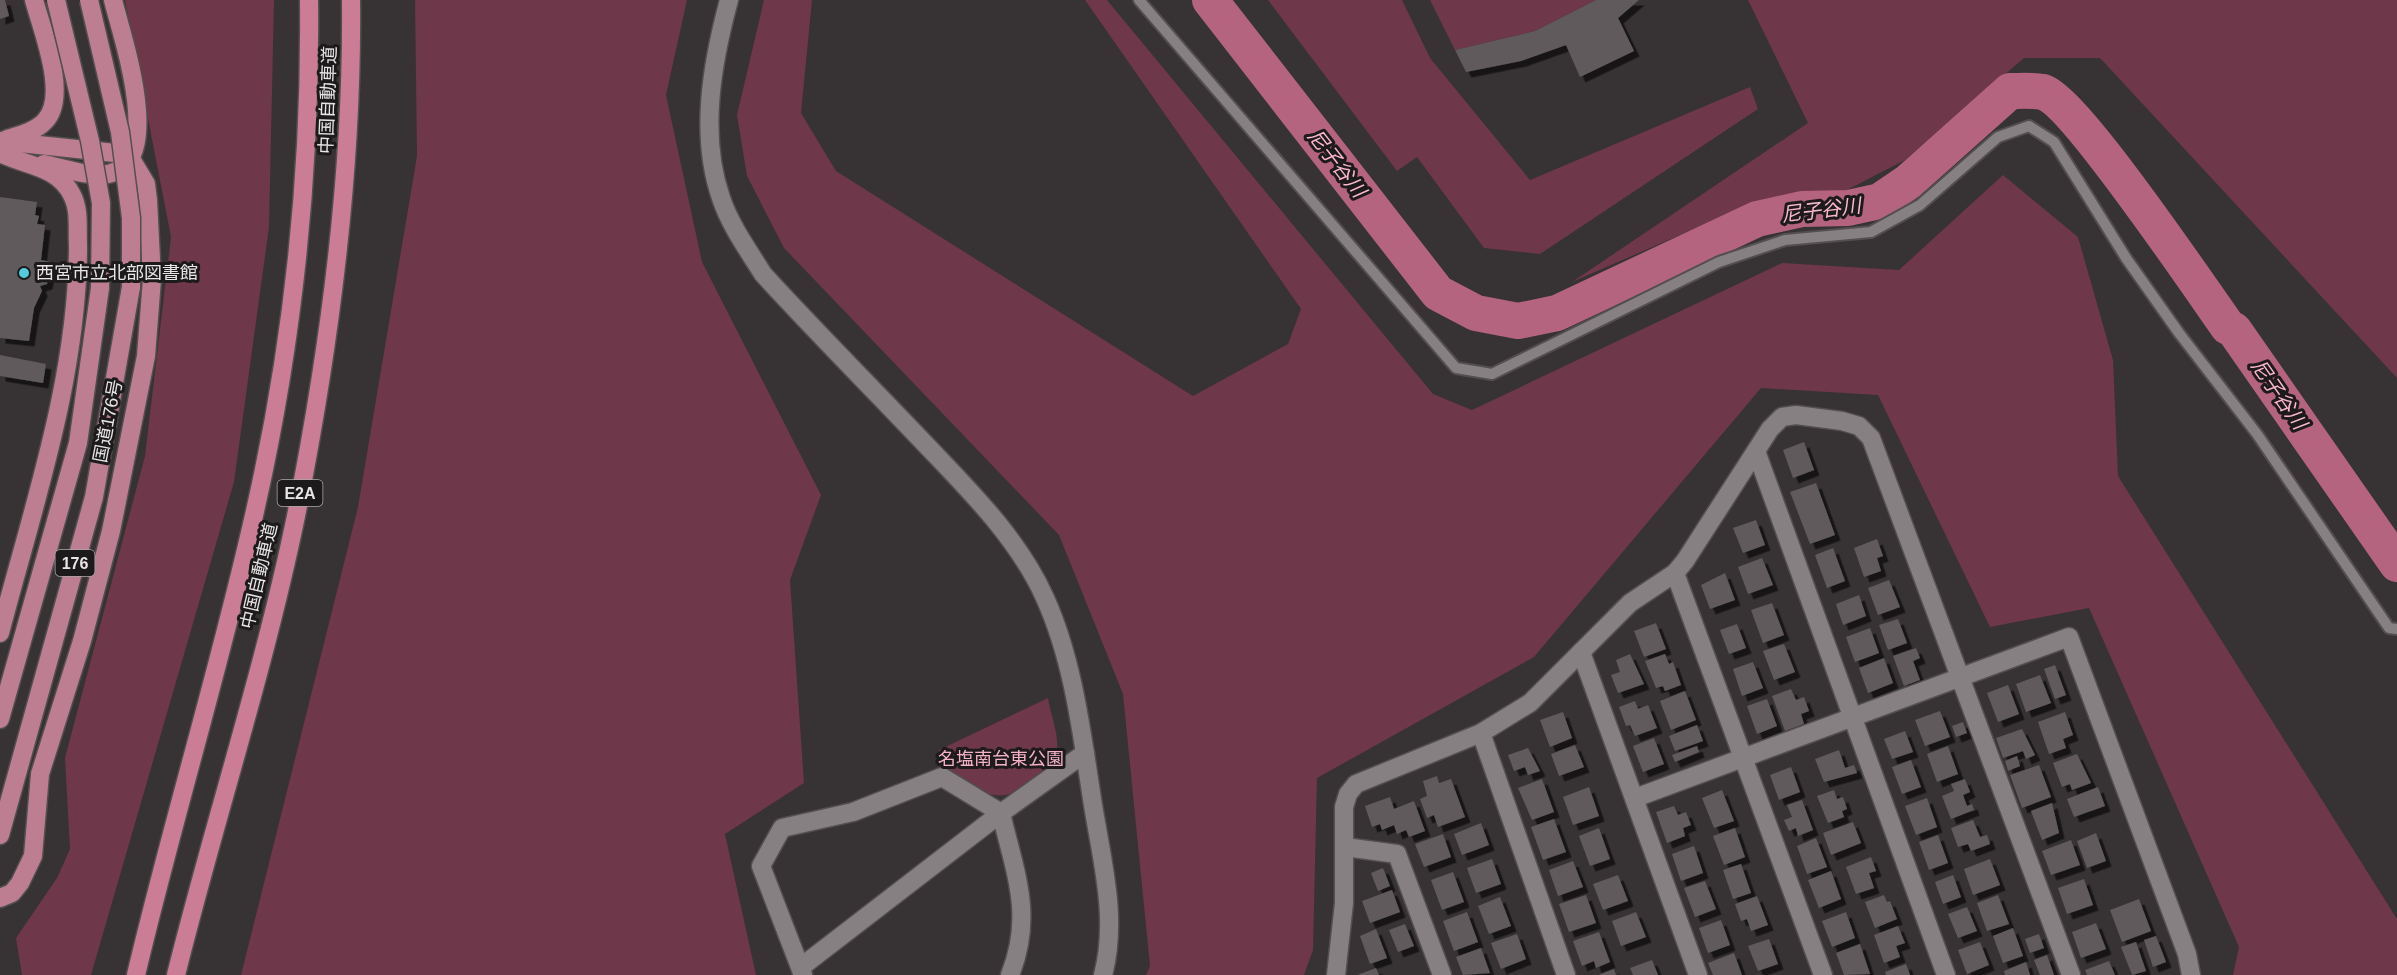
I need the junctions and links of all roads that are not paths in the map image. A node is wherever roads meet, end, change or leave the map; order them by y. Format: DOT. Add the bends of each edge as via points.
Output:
graph roads {
  1 [pos="34,0"];
  2 [pos="56,0"];
  3 [pos="89,0"];
  4 [pos="114,0"];
  5 [pos="309,0"];
  6 [pos="351,0"];
  7 [pos="729,0"];
  8 [pos="1139,0"];
  9 [pos="2,147"];
  10 [pos="131,159"];
  11 [pos="1756,451"];
  12 [pos="1675,573"];
  13 [pos="2397,629"];
  14 [pos="0,633"];
  15 [pos="1581,652"];
  16 [pos="1961,677"];
  17 [pos="1853,717"];
  18 [pos="0,719"];
  19 [pos="1481,733"];
  20 [pos="1085,753"];
  21 [pos="1744,756"];
  22 [pos="1635,798"];
  23 [pos="1001,813"];
  24 [pos="0,835"];
  25 [pos="1344,848"];
  26 [pos="0,898"];
  27 [pos="802,971"];
  28 [pos="136,975"];
  29 [pos="176,975"];
  30 [pos="1010,975"];
  31 [pos="1103,975"];
  32 [pos="1336,975"];
  33 [pos="1442,975"];
  34 [pos="1566,975"];
  35 [pos="1698,975"];
  36 [pos="1823,975"];
  37 [pos="1946,975"];
  38 [pos="2071,975"];
  39 [pos="2191,975"];
  1 -- 9 [label="highway" via="55,81 55,105 45,122"];
  2 -- 18 [label="highway, 国道176号 / 176, bridge" via="101,203 100,288 78,443"];
  3 -- 24 [label="highway, 国道176号 / 176, bridge" via="120,132 131,218 131,287 94,497"];
  4 -- 10 [label="highway" via="138,110 138,140"];
  5 -- 28 [label="highway, 中国自動車道 / E2A" via="305,158 278,398 229,621"];
  6 -- 29 [label="highway, 中国自動車道 / E2A" via="347,156 336,278 316,403 267,636"];
  7 -- 20 [label="street" via="710,105 710,156 721,199 763,274 959,480 1030,567 1063,643"];
  8 -- 13 [label="lane" via="1456,368 1492,374 1719,262 1785,240 1871,232 1920,205 1998,137 2029,126 2054,142 2126,258 2257,435 2389,628"];
  9 -- 10 [label="highway" via="115,153"];
  9 -- 14 [label="highway" via="55,174 74,197 78,280 61,401"];
  10 -- 26 [label="highway" via="146,184 148,200 152,279 146,356 111,531 82,641 40,774 33,856 20,883 12,893"];
  11 -- 12 [label="street"];
  11 -- 16 [label="street" via="1782,417 1842,421 1859,426 1871,438"];
  11 -- 17 [label="street"];
  12 -- 15 [label="street" via="1630,603"];
  12 -- 21 [label="street"];
  15 -- 19 [label="street" via="1530,703"];
  15 -- 22 [label="street"];
  16 -- 17 [label="street"];
  16 -- 38 [label="street"];
  16 -- 39 [label="street" via="2069,637 2187,954"];
  17 -- 21 [label="street"];
  17 -- 37 [label="street"];
  19 -- 25 [label="street" via="1356,784 1344,807"];
  19 -- 34 [label="street"];
  20 -- 23 [label="street"];
  20 -- 31 [label="street" via="1109,905 1110,949"];
  21 -- 22 [label="street"];
  21 -- 36 [label="street"];
  22 -- 35 [label="street"];
  23 -- 27 [label="street"];
  23 -- 27 [label="street" via="942,777 853,812 782,828 761,866"];
  23 -- 30 [label="street" via="1023,906 1022,935"];
  25 -- 32 [label="street" via="1344,903"];
  25 -- 33 [label="street" via="1397,854"];
}
